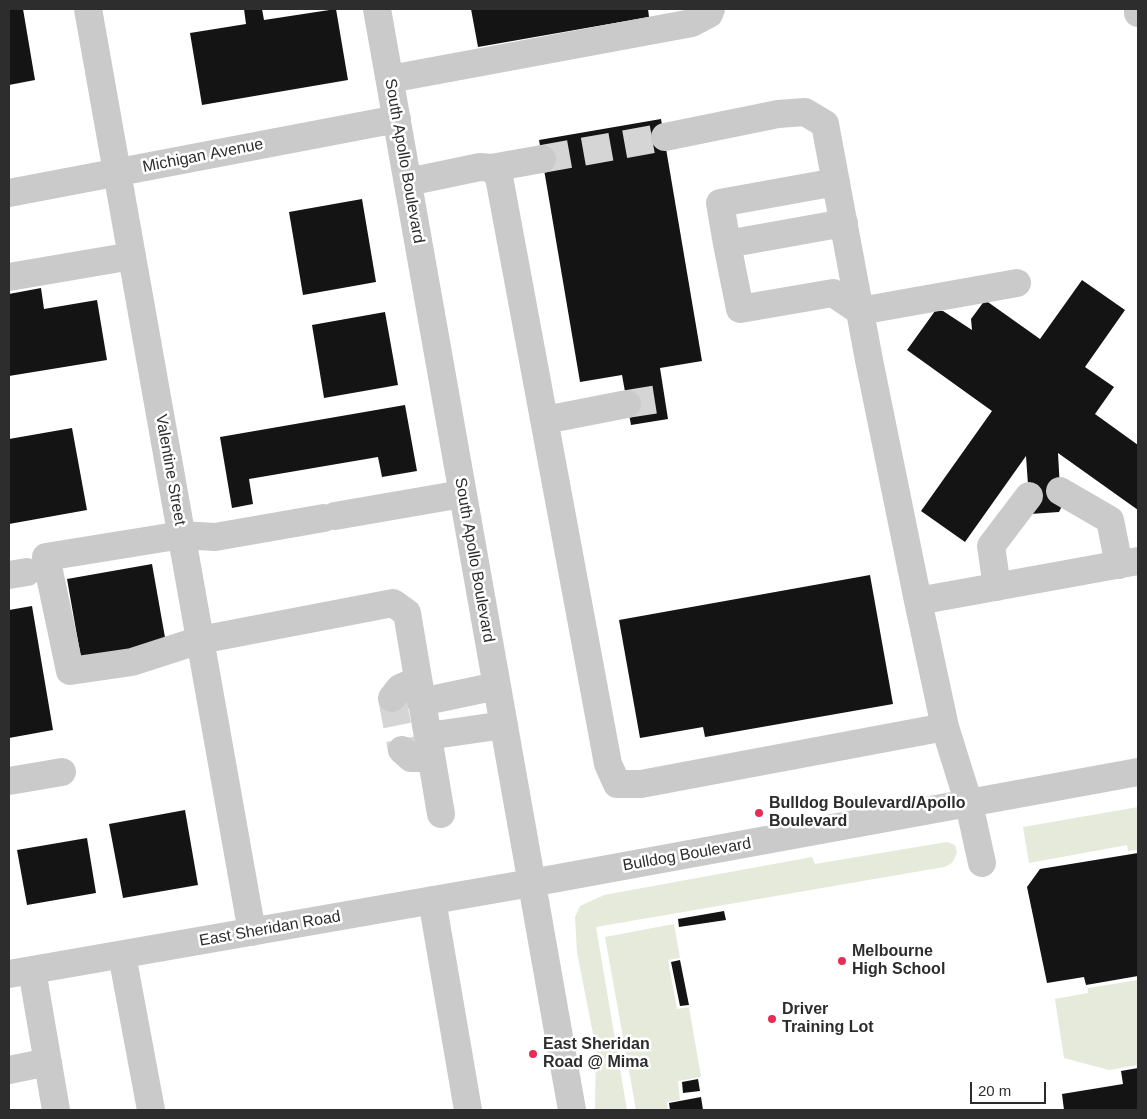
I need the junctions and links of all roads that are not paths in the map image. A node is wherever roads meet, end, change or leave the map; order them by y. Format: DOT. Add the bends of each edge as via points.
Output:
graph roads {
  1 [pos="88,9"];
  2 [pos="377,9"];
  3 [pos="711,9"];
  4 [pos="1138,9"];
  5 [pos="1138,13"];
  6 [pos="390,78"];
  7 [pos="397,119"];
  8 [pos="664,137"];
  9 [pos="542,159"];
  10 [pos="491,168"];
  11 [pos="117,173"];
  12 [pos="408,182"];
  13 [pos="836,182"];
  14 [pos="9,193"];
  15 [pos="844,223"];
  16 [pos="728,244"];
  17 [pos="132,256"];
  18 [pos="9,278"];
  19 [pos="1017,283"];
  20 [pos="860,312"];
  21 [pos="627,404"];
  22 [pos="545,420"];
  23 [pos="1060,491"];
  24 [pos="462,494"];
  25 [pos="1029,496"];
  26 [pos="182,535"];
  27 [pos="1128,563"];
  28 [pos="997,587"];
  29 [pos="918,601"];
  30 [pos="200,640"];
  31 [pos="497,686"];
  32 [pos="420,691"];
  33 [pos="392,698"];
  34 [pos="504,725"];
  35 [pos="945,728"];
  36 [pos="429,747"];
  37 [pos="402,750"];
  38 [pos="62,772"];
  39 [pos="1138,772"];
  40 [pos="9,781"];
  41 [pos="969,804"];
  42 [pos="441,814"];
  43 [pos="982,863"];
  44 [pos="531,883"];
  45 [pos="432,900"];
  46 [pos="252,932"];
  47 [pos="122,955"];
  48 [pos="20,972"];
  49 [pos="48,1062"];
  50 [pos="9,1070"];
  51 [pos="56,1110"];
  52 [pos="151,1110"];
  53 [pos="468,1110"];
  54 [pos="572,1110"];
  1 -- 11 [label="street, Valentine Street"];
  2 -- 6 [label="street, South Apollo Boulevard"];
  3 -- 6 [label="street" via="709,14 692,23"];
  4 -- 5 [label="street"];
  6 -- 7 [label="street, South Apollo Boulevard"];
  7 -- 11 [label="street, Michigan Avenue"];
  7 -- 12 [label="street, South Apollo Boulevard"];
  8 -- 13 [label="street" via="778,114 805,112 825,124"];
  9 -- 10 [label="street"];
  10 -- 12 [label="street" via="480,167"];
  10 -- 22 [label="street" via="499,177"];
  11 -- 14 [label="street, Michigan Avenue"];
  11 -- 17 [label="street, Valentine Street"];
  12 -- 24 [label="street, South Apollo Boulevard"];
  13 -- 15 [label="street"];
  13 -- 16 [label="street" via="720,203"];
  15 -- 16 [label="street"];
  15 -- 20 [label="street"];
  16 -- 20 [label="street" via="740,309 833,293"];
  17 -- 18 [label="street"];
  17 -- 26 [label="street, Valentine Street"];
  19 -- 20 [label="street"];
  20 -- 29 [label="street"];
  21 -- 22 [label="street"];
  22 -- 35 [label="street" via="608,764 617,784 641,784"];
  23 -- 27 [label="street" via="1110,520"];
  24 -- 26 [label="street" via="215,537"];
  24 -- 31 [label="street, South Apollo Boulevard"];
  25 -- 28 [label="street" via="991,546"];
  26 -- 30 [label="street, Valentine Street"];
  26 -- 30 [label="street" via="46,557 70,671 132,662"];
  27 -- 28 [label="street"];
  28 -- 29 [label="street"];
  29 -- 35 [label="street"];
  30 -- 32 [label="street" via="393,603 407,613"];
  30 -- 46 [label="street, Valentine Street"];
  31 -- 32 [label="street"];
  31 -- 34 [label="street, South Apollo Boulevard"];
  32 -- 33 [label="street" via="400,688"];
  32 -- 36 [label="street"];
  34 -- 36 [label="street"];
  34 -- 44 [label="street, South Apollo Boulevard"];
  35 -- 41 [label="street"];
  36 -- 37 [label="street" via="411,758"];
  36 -- 42 [label="street"];
  38 -- 40 [label="street"];
  39 -- 41 [label="street, Bulldog Boulevard"];
  41 -- 43 [label="street"];
  41 -- 44 [label="street, Bulldog Boulevard"];
  44 -- 45 [label="street, East Sheridan Road"];
  44 -- 54 [label="street, South Apollo Boulevard"];
  45 -- 46 [label="street, East Sheridan Road"];
  45 -- 53 [label="street"];
  46 -- 47 [label="street, East Sheridan Road"];
  47 -- 48 [label="street, East Sheridan Road"];
  47 -- 52 [label="street"];
  48 -- 49 [label="street"];
  49 -- 50 [label="street"];
  49 -- 51 [label="street"];
}
